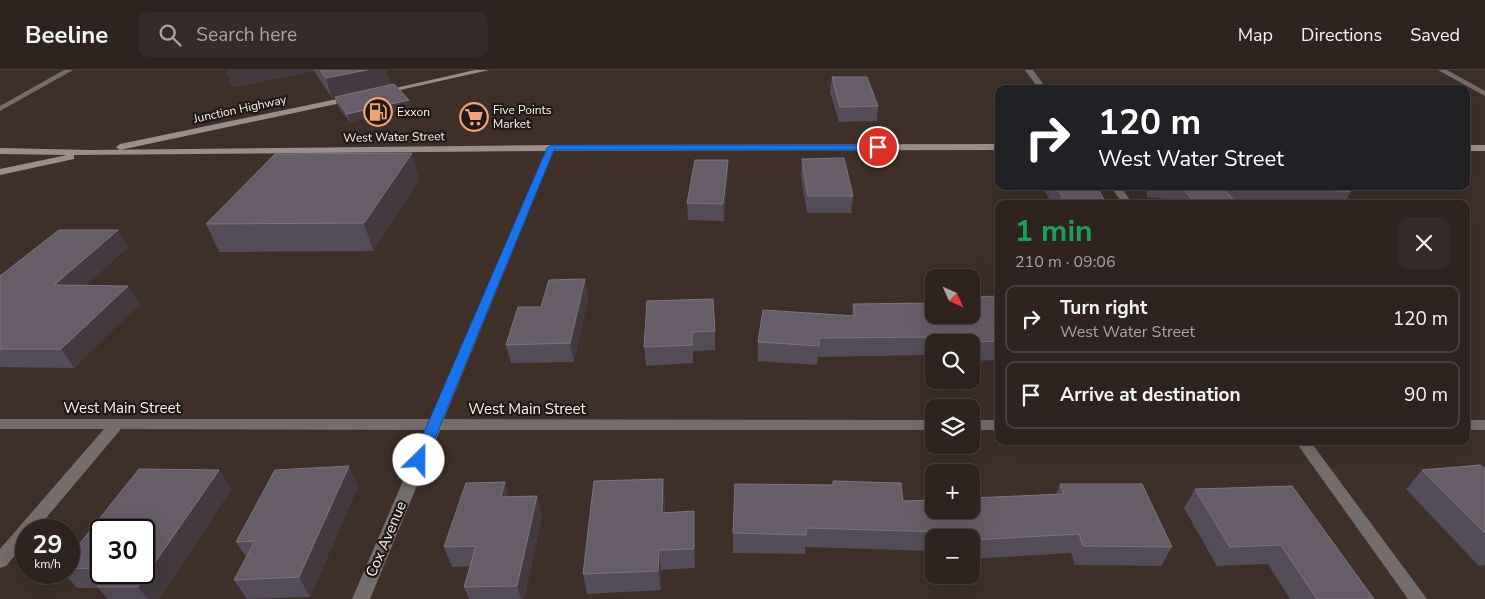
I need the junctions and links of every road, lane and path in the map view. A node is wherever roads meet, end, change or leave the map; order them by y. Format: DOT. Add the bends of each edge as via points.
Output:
graph roads {
  1 [pos="69,70"];
  2 [pos="485,70"];
  3 [pos="1029,70"];
  4 [pos="1442,70"];
  5 [pos="1040,85"];
  6 [pos="1469,85"];
  7 [pos="1470,86"];
  8 [pos="375,93"];
  9 [pos="1485,94"];
  10 [pos="357,97"];
  11 [pos="0,109"];
  12 [pos="995,147"];
  13 [pos="551,148"];
  14 [pos="1470,148"];
  15 [pos="1485,148"];
  16 [pos="0,151"];
  17 [pos="91,153"];
  18 [pos="0,172"];
  19 [pos="0,424"];
  20 [pos="116,424"];
  21 [pos="434,425"];
  22 [pos="925,425"];
  23 [pos="980,425"];
  24 [pos="995,425"];
  25 [pos="1470,425"];
  26 [pos="1485,425"];
  27 [pos="1305,445"];
  28 [pos="0,561"];
  29 [pos="361,599"];
  30 [pos="1418,599"];
  1 -- 11 [label="street"];
  2 -- 8 [label="street"];
  3 -- 5 [label="street"];
  4 -- 6 [label="street"];
  7 -- 9 [label="street"];
  10 -- 17 [label="street, Junction Highway"];
  12 -- 13 [label="street, West Water Street"];
  13 -- 17 [label="street, West Water Street"];
  13 -- 21 [label="street, Cox Avenue"];
  14 -- 15 [label="street"];
  16 -- 17 [label="street, West Water Street"];
  17 -- 18 [label="street, Junction Highway"];
  19 -- 20 [label="street, West Main Street"];
  20 -- 21 [label="street, West Main Street"];
  20 -- 28 [label="street"];
  21 -- 22 [label="street, West Main Street"];
  21 -- 29 [label="street, Cox Avenue"];
  23 -- 24 [label="street"];
  25 -- 26 [label="street"];
  27 -- 30 [label="street"];
}
